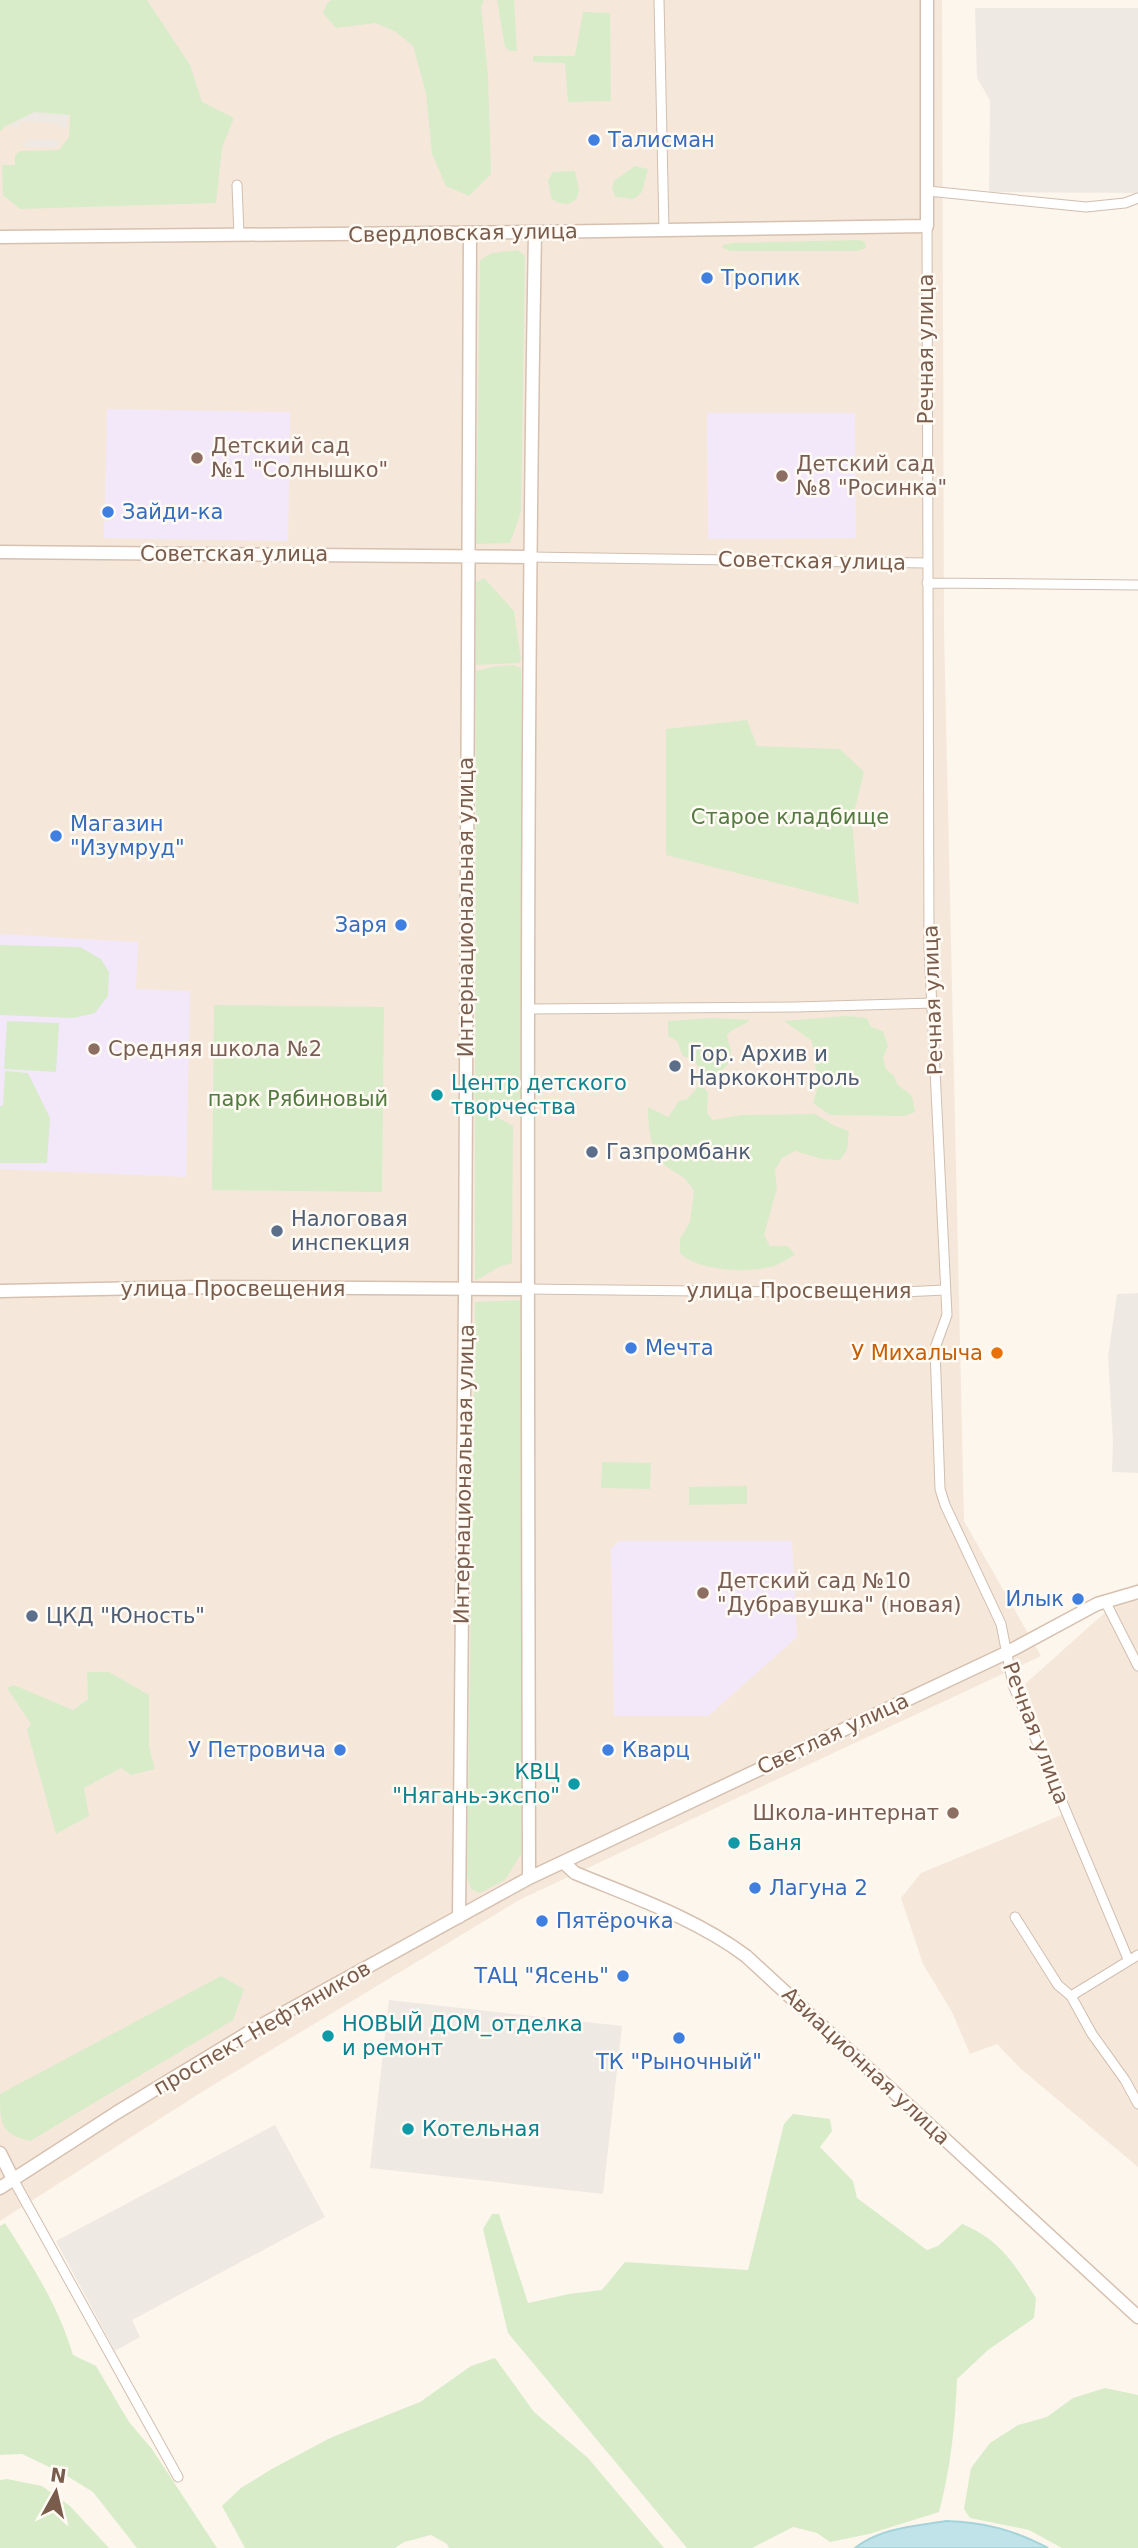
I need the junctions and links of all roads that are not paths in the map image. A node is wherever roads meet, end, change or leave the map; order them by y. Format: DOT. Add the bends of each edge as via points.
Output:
graph roads {
  1 [pos="659,0"];
  2 [pos="926,0"];
  3 [pos="237,185"];
  4 [pos="928,191"];
  5 [pos="1138,198"];
  6 [pos="927,226"];
  7 [pos="664,230"];
  8 [pos="535,232"];
  9 [pos="470,233"];
  10 [pos="239,235"];
  11 [pos="0,237"];
  12 [pos="0,552"];
  13 [pos="468,556"];
  14 [pos="529,557"];
  15 [pos="927,563"];
  16 [pos="927,583"];
  17 [pos="1138,585"];
  18 [pos="933,1003"];
  19 [pos="528,1009"];
  20 [pos="526,1289"];
  21 [pos="466,1290"];
  22 [pos="945,1290"];
  23 [pos="0,1291"];
  24 [pos="1138,1592"];
  25 [pos="1105,1601"];
  26 [pos="1006,1653"];
  27 [pos="1138,1666"];
  28 [pos="563,1861"];
  29 [pos="529,1878"];
  30 [pos="459,1917"];
  31 [pos="1015,1917"];
  32 [pos="1138,1955"];
  33 [pos="1128,1959"];
  34 [pos="1071,1996"];
  35 [pos="1138,2104"];
  36 [pos="0,2153"];
  37 [pos="13,2179"];
  38 [pos="0,2188"];
  39 [pos="1138,2317"];
  40 [pos="178,2477"];
  1 -- 7 [label="street"];
  2 -- 4 [label="main road, Речная улица"];
  3 -- 10 [label="street"];
  4 -- 5 [label="street" via="1086,207"];
  4 -- 6 [label="main road, Речная улица"];
  6 -- 7 [label="main road, Свердловская улица"];
  6 -- 15 [label="street, Речная улица"];
  7 -- 8 [label="main road, Свердловская улица"];
  8 -- 9 [label="main road, Свердловская улица"];
  8 -- 14 [label="main road"];
  9 -- 10 [label="main road, Свердловская улица"];
  9 -- 13 [label="main road, Интернациональная улица"];
  10 -- 11 [label="main road, Свердловская улица"];
  12 -- 13 [label="main road, Советская улица"];
  13 -- 14 [label="main road, Советская улица"];
  13 -- 21 [label="main road, Интернациональная улица"];
  14 -- 15 [label="street, Советская улица"];
  14 -- 19 [label="main road"];
  15 -- 16 [label="street, Речная улица"];
  16 -- 17 [label="street"];
  16 -- 18 [label="street, Речная улица"];
  18 -- 19 [label="street"];
  18 -- 22 [label="street, Речная улица"];
  19 -- 20 [label="main road"];
  20 -- 21 [label="main road, улица Просвещения"];
  20 -- 22 [label="street, улица Просвещения"];
  20 -- 29 [label="main road"];
  21 -- 23 [label="main road, улица Просвещения" via="264,1286"];
  21 -- 30 [label="main road, Интернациональная улица"];
  22 -- 26 [label="street, Речная улица" via="947,1315 935,1348 940,1489 1001,1624"];
  24 -- 25 [label="main road, Светлая улица"];
  25 -- 26 [label="main road, Светлая улица"];
  25 -- 27 [label="street"];
  26 -- 28 [label="main road, Светлая улица"];
  26 -- 33 [label="street, Речная улица" via="1013,1685"];
  28 -- 29 [label="main road, Светлая улица"];
  28 -- 39 [label="main road, Авиационная улица" via="575,1873 676,1915 746,1956"];
  29 -- 30 [label="main road, проспект Нефтяников"];
  30 -- 37 [label="main road, проспект Нефтяников" via="251,2031"];
  31 -- 34 [label="street" via="1058,1986"];
  32 -- 33 [label="street"];
  33 -- 34 [label="street"];
  34 -- 35 [label="street"];
  36 -- 37 [label="main road"];
  37 -- 38 [label="main road, проспект Нефтяников"];
  37 -- 40 [label="street"];
}
